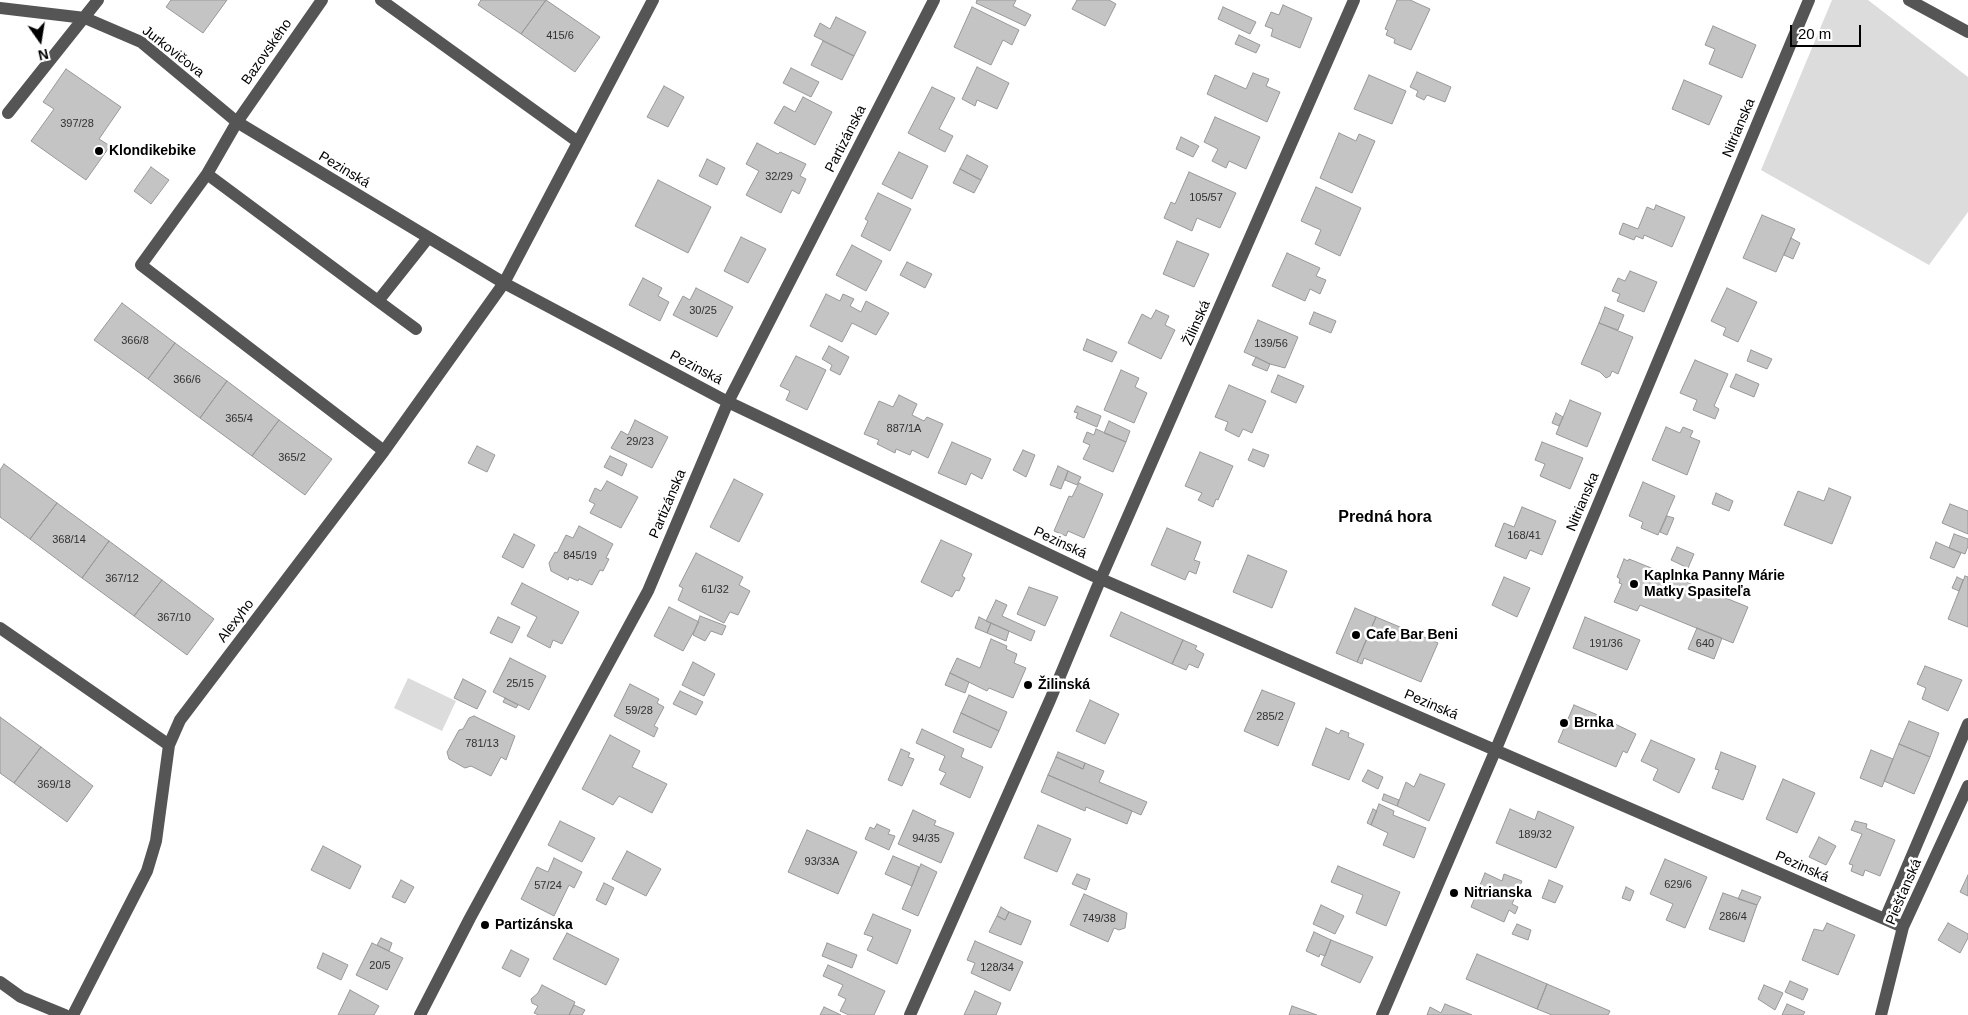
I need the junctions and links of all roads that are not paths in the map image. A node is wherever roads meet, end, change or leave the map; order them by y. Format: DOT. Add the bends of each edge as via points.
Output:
graph roads {
  1 [pos="98,0"];
  2 [pos="322,0"];
  3 [pos="381,0"];
  4 [pos="653,0"];
  5 [pos="934,0"];
  6 [pos="1354,0"];
  7 [pos="1808,0"];
  8 [pos="1909,0"];
  9 [pos="0,8"];
  10 [pos="85,18"];
  11 [pos="1968,32"];
  12 [pos="8,114"];
  13 [pos="237,122"];
  14 [pos="578,142"];
  15 [pos="207,174"];
  16 [pos="428,238"];
  17 [pos="504,283"];
  18 [pos="378,301"];
  19 [pos="416,328"];
  20 [pos="728,402"];
  21 [pos="384,450"];
  22 [pos="1101,578"];
  23 [pos="0,628"];
  24 [pos="1968,724"];
  25 [pos="169,745"];
  26 [pos="1496,749"];
  27 [pos="1968,786"];
  28 [pos="1885,919"];
  29 [pos="1903,927"];
  30 [pos="0,982"];
  31 [pos="65,1015"];
  32 [pos="73,1015"];
  33 [pos="420,1015"];
  34 [pos="910,1015"];
  35 [pos="1382,1015"];
  36 [pos="1881,1015"];
  1 -- 10 [label="street"];
  2 -- 13 [label="street, Bazovského"];
  3 -- 14 [label="street"];
  4 -- 14 [label="street, Alexyho"];
  5 -- 20 [label="street, Partizánska"];
  6 -- 22 [label="street, Žilinská"];
  7 -- 26 [label="street, Nitrianska"];
  8 -- 11 [label="street"];
  9 -- 10 [label="street, Jurkovičova"];
  10 -- 12 [label="street"];
  10 -- 13 [label="street, Jurkovičova" via="140,42"];
  13 -- 15 [label="street, Bazovského"];
  13 -- 16 [label="street, Pezinská"];
  14 -- 17 [label="street, Alexyho"];
  15 -- 18 [label="street"];
  15 -- 21 [label="street, Bazovského" via="141,265"];
  16 -- 17 [label="street, Pezinská"];
  16 -- 18 [label="street"];
  17 -- 20 [label="street, Pezinská"];
  17 -- 21 [label="street, Alexyho"];
  18 -- 19 [label="street"];
  20 -- 22 [label="street, Pezinská"];
  20 -- 33 [label="street, Partizánska" via="648,591"];
  21 -- 25 [label="street, Alexyho" via="180,720"];
  22 -- 26 [label="street, Pezinská"];
  22 -- 34 [label="street, Žilinská"];
  23 -- 25 [label="street"];
  24 -- 28 [label="street, Piešťanská"];
  25 -- 32 [label="street, Alexyho" via="156,840 147,871"];
  26 -- 28 [label="street, Pezinská"];
  26 -- 35 [label="street, Nitrianska"];
  27 -- 29 [label="street, Piešťanská"];
  28 -- 29 [label="street, Pezinská"];
  29 -- 36 [label="street, Piešťanská"];
  30 -- 31 [label="street" via="21,998"];
}
